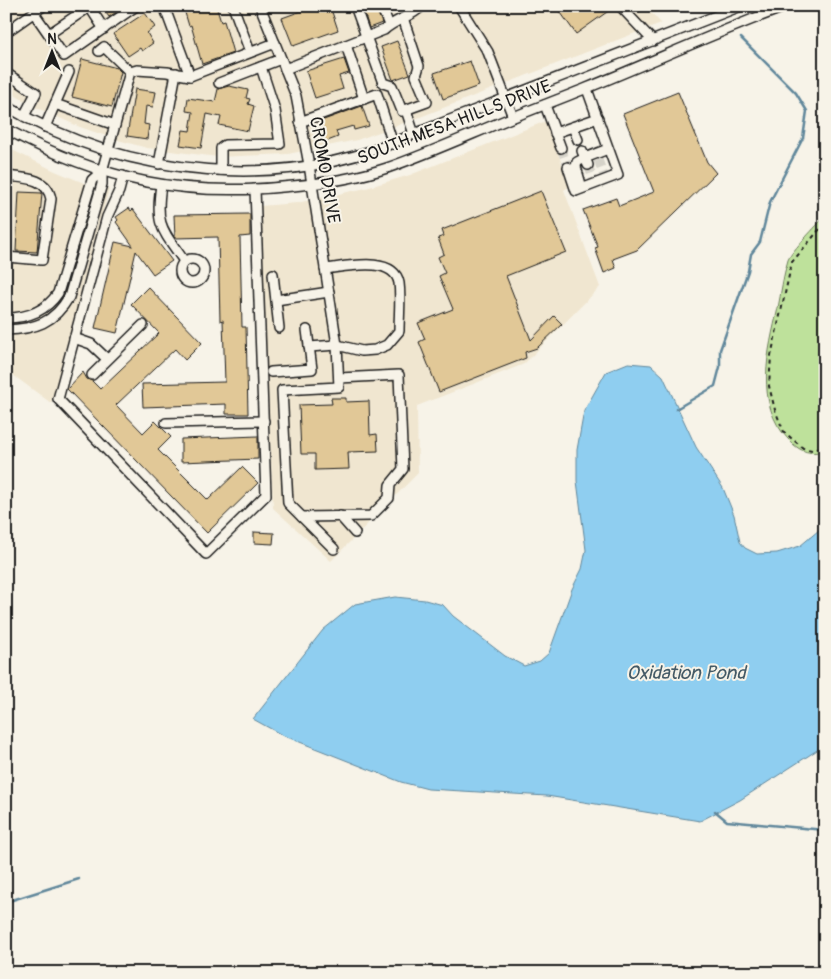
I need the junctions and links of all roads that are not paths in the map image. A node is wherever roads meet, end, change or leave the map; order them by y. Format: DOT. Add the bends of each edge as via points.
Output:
graph roads {
  1 [pos="43,6"];
  2 [pos="89,6"];
  3 [pos="136,6"];
  4 [pos="164,6"];
  5 [pos="233,6"];
  6 [pos="355,6"];
  7 [pos="381,6"];
  8 [pos="422,6"];
  9 [pos="459,6"];
  10 [pos="620,6"];
  11 [pos="741,6"];
  12 [pos="787,6"];
  13 [pos="263,7"];
  14 [pos="34,13"];
  15 [pos="403,18"];
  16 [pos="389,26"];
  17 [pos="104,28"];
  18 [pos="6,32"];
  19 [pos="49,34"];
  20 [pos="366,37"];
  21 [pos="653,41"];
  22 [pos="274,43"];
  23 [pos="346,45"];
  24 [pos="99,51"];
  25 [pos="250,52"];
  26 [pos="281,60"];
  27 [pos="261,67"];
  28 [pos="285,69"];
  29 [pos="70,72"];
  30 [pos="130,72"];
  31 [pos="6,73"];
  32 [pos="176,73"];
  33 [pos="190,76"];
  34 [pos="219,83"];
  35 [pos="587,88"];
  36 [pos="506,98"];
  37 [pos="364,99"];
  38 [pos="55,104"];
  39 [pos="545,105"];
  40 [pos="6,106"];
  41 [pos="406,110"];
  42 [pos="24,116"];
  43 [pos="513,117"];
  44 [pos="598,118"];
  45 [pos="300,122"];
  46 [pos="115,125"];
  47 [pos="44,127"];
  48 [pos="573,127"];
  49 [pos="6,128"];
  50 [pos="555,133"];
  51 [pos="414,134"];
  52 [pos="578,140"];
  53 [pos="393,144"];
  54 [pos="561,148"];
  55 [pos="608,149"];
  56 [pos="108,151"];
  57 [pos="159,164"];
  58 [pos="308,165"];
  59 [pos="568,167"];
  60 [pos="221,170"];
  61 [pos="102,171"];
  62 [pos="6,176"];
  63 [pos="123,176"];
  64 [pos="311,184"];
  65 [pos="161,185"];
  66 [pos="255,189"];
  67 [pos="579,190"];
  68 [pos="6,258"];
  69 [pos="184,261"];
  70 [pos="325,269"];
  71 [pos="273,274"];
  72 [pos="329,292"];
  73 [pos="276,300"];
  74 [pos="6,318"];
  75 [pos="142,325"];
  76 [pos="279,328"];
  77 [pos="6,330"];
  78 [pos="307,330"];
  79 [pos="74,338"];
  80 [pos="337,344"];
  81 [pos="309,347"];
  82 [pos="108,360"];
  83 [pos="271,372"];
  84 [pos="92,375"];
  85 [pos="339,378"];
  86 [pos="264,421"];
  87 [pos="166,423"];
  88 [pos="340,516"];
  89 [pos="302,517"];
  90 [pos="355,533"];
  91 [pos="334,549"];
  1 -- 14 [label="street"];
  2 -- 17 [label="street"];
  2 -- 19 [label="street"];
  3 -- 17 [label="street"];
  4 -- 33 [label="street"];
  5 -- 25 [label="street"];
  6 -- 20 [label="street"];
  7 -- 16 [label="street"];
  8 -- 15 [label="street"];
  9 -- 36 [label="street" via="488,52"];
  10 -- 21 [label="street"];
  11 -- 21 [label="street, SOUTH MESA HILLS DRIVE"];
  12 -- 35 [label="street, SOUTH MESA HILLS DRIVE"];
  13 -- 22 [label="street, CROMO DRIVE"];
  14 -- 18 [label="street"];
  14 -- 19 [label="street"];
  15 -- 16 [label="street"];
  15 -- 41 [label="street" via="419,66 416,76 426,102"];
  16 -- 20 [label="street"];
  17 -- 19 [label="street" via="64,56"];
  20 -- 23 [label="street"];
  20 -- 41 [label="street" via="383,83 392,86 402,111"];
  21 -- 36 [label="street, SOUTH MESA HILLS DRIVE"];
  22 -- 25 [label="street"];
  22 -- 26 [label="street, CROMO DRIVE"];
  23 -- 28 [label="street"];
  23 -- 37 [label="street"];
  24 -- 30 [label="street" via="104,47"];
  25 -- 33 [label="street"];
  26 -- 27 [label="street"];
  26 -- 28 [label="street, CROMO DRIVE"];
  27 -- 34 [label="street"];
  27 -- 60 [label="street" via="275,110 280,144 225,145"];
  28 -- 45 [label="street, CROMO DRIVE" via="296,96"];
  29 -- 38 [label="street"];
  30 -- 32 [label="street"];
  30 -- 46 [label="street"];
  31 -- 42 [label="street" via="36,93"];
  32 -- 33 [label="street"];
  32 -- 57 [label="street"];
  35 -- 39 [label="street, SOUTH MESA HILLS DRIVE"];
  35 -- 44 [label="street"];
  36 -- 43 [label="street"];
  36 -- 51 [label="street, SOUTH MESA HILLS DRIVE"];
  37 -- 45 [label="street"];
  37 -- 53 [label="street" via="377,94"];
  38 -- 46 [label="street"];
  38 -- 47 [label="street"];
  39 -- 43 [label="street, SOUTH MESA HILLS DRIVE"];
  39 -- 50 [label="street"];
  40 -- 42 [label="street, SOUTH MESA HILLS DRIVE"];
  41 -- 51 [label="street"];
  42 -- 47 [label="street, SOUTH MESA HILLS DRIVE"];
  43 -- 64 [label="street, SOUTH MESA HILLS DRIVE" via="386,168"];
  44 -- 48 [label="street"];
  44 -- 55 [label="street"];
  45 -- 58 [label="street, CROMO DRIVE"];
  46 -- 56 [label="street"];
  47 -- 56 [label="street, SOUTH MESA HILLS DRIVE"];
  48 -- 50 [label="street"];
  48 -- 52 [label="street"];
  49 -- 61 [label="street, SOUTH MESA HILLS DRIVE" via="61,156"];
  50 -- 54 [label="street"];
  51 -- 53 [label="street, SOUTH MESA HILLS DRIVE"];
  53 -- 58 [label="street, SOUTH MESA HILLS DRIVE"];
  55 -- 67 [label="street" via="597,157 577,162"];
  55 -- 67 [label="street" via="618,175"];
  56 -- 57 [label="street, SOUTH MESA HILLS DRIVE"];
  56 -- 61 [label="street"];
  57 -- 60 [label="street, SOUTH MESA HILLS DRIVE"];
  58 -- 60 [label="street, SOUTH MESA HILLS DRIVE"];
  58 -- 64 [label="street, CROMO DRIVE"];
  59 -- 67 [label="street"];
  61 -- 63 [label="street, SOUTH MESA HILLS DRIVE"];
  61 -- 74 [label="street" via="92,180 58,293 39,311"];
  61 -- 77 [label="street" via="102,184 67,301 56,314 39,325"];
  62 -- 68 [label="street" via="40,182 48,189 51,199 42,260"];
  63 -- 65 [label="street, SOUTH MESA HILLS DRIVE"];
  63 -- 79 [label="street" via="107,217"];
  64 -- 66 [label="street, SOUTH MESA HILLS DRIVE"];
  64 -- 70 [label="street, CROMO DRIVE"];
  65 -- 66 [label="street, SOUTH MESA HILLS DRIVE" via="189,189"];
  65 -- 69 [label="street" via="158,205 162,229"];
  66 -- 86 [label="street"];
  70 -- 72 [label="street, CROMO DRIVE"];
  70 -- 80 [label="street" via="378,265 388,267 399,282 399,331 387,345 362,351"];
  71 -- 73 [label="street"];
  72 -- 73 [label="street"];
  72 -- 80 [label="street, CROMO DRIVE"];
  73 -- 76 [label="street"];
  75 -- 82 [label="street"];
  78 -- 81 [label="street"];
  79 -- 82 [label="street" via="91,344"];
  79 -- 86 [label="street" via="58,399 206,554 266,495"];
  80 -- 81 [label="street"];
  80 -- 85 [label="street, CROMO DRIVE"];
  81 -- 83 [label="street" via="312,369"];
  82 -- 84 [label="street"];
  85 -- 88 [label="street" via="399,375 404,469 390,485 389,498 371,516"];
  85 -- 89 [label="street" via="339,387 282,390 288,504"];
  86 -- 87 [label="street"];
  88 -- 89 [label="street"];
  88 -- 90 [label="street"];
  89 -- 91 [label="street"];
}
